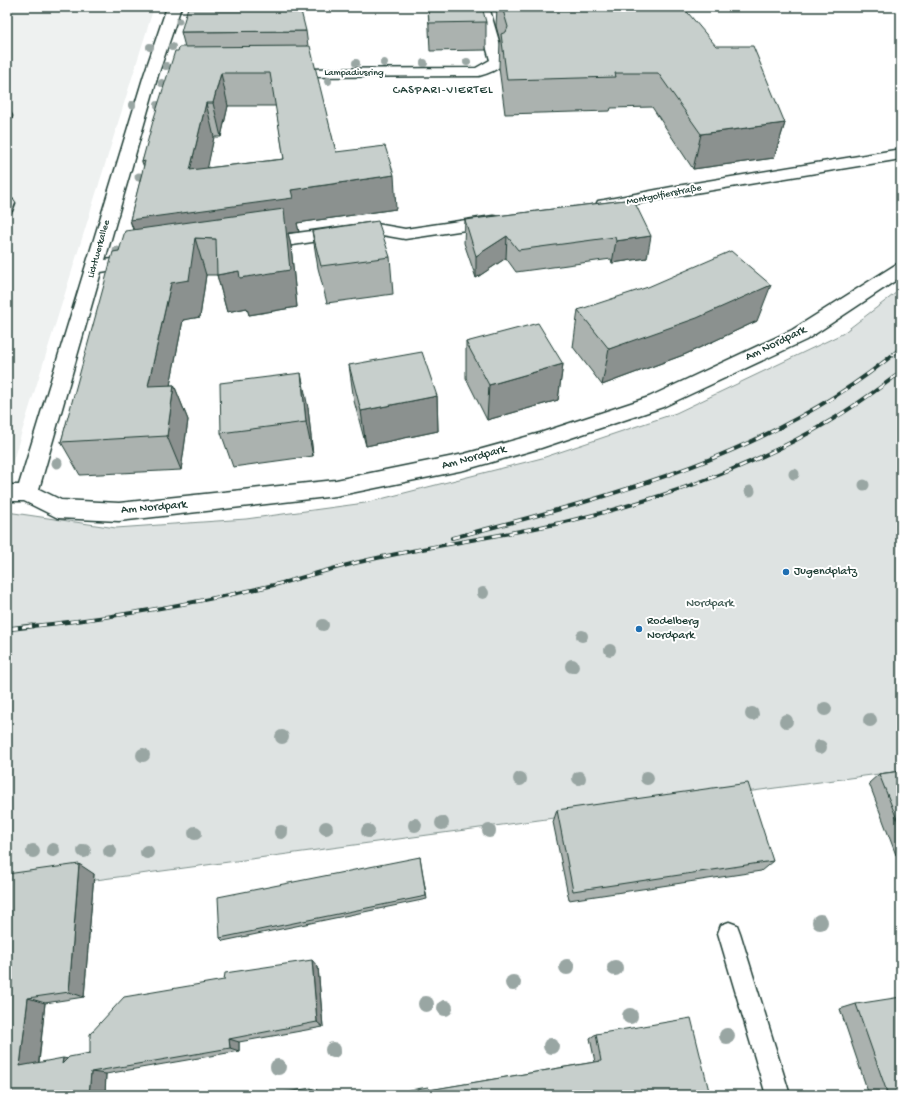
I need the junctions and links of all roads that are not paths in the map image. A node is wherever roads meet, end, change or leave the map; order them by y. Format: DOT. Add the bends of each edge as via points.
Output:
graph roads {
  1 [pos="174,7"];
  2 [pos="482,7"];
  3 [pos="269,74"];
  4 [pos="901,154"];
  5 [pos="588,208"];
  6 [pos="510,219"];
  7 [pos="247,246"];
  8 [pos="155,259"];
  9 [pos="94,267"];
  10 [pos="901,270"];
  11 [pos="16,493"];
  12 [pos="729,933"];
  13 [pos="778,1095"];
  1 -- 9 [label="street, Lichtwerkallee" via="158,75"];
  2 -- 3 [label="street, Lampadiusring" via="498,62 479,72"];
  4 -- 5 [label="street, Montgolfierstraße"];
  6 -- 7 [label="street" via="405,234 371,228"];
  8 -- 9 [label="street"];
  9 -- 11 [label="street, Lichtwerkallee"];
  10 -- 11 [label="street, Am Nordpark" via="798,335 656,402 464,462 336,488 119,512 58,509"];
  12 -- 13 [label="lane"];
}
